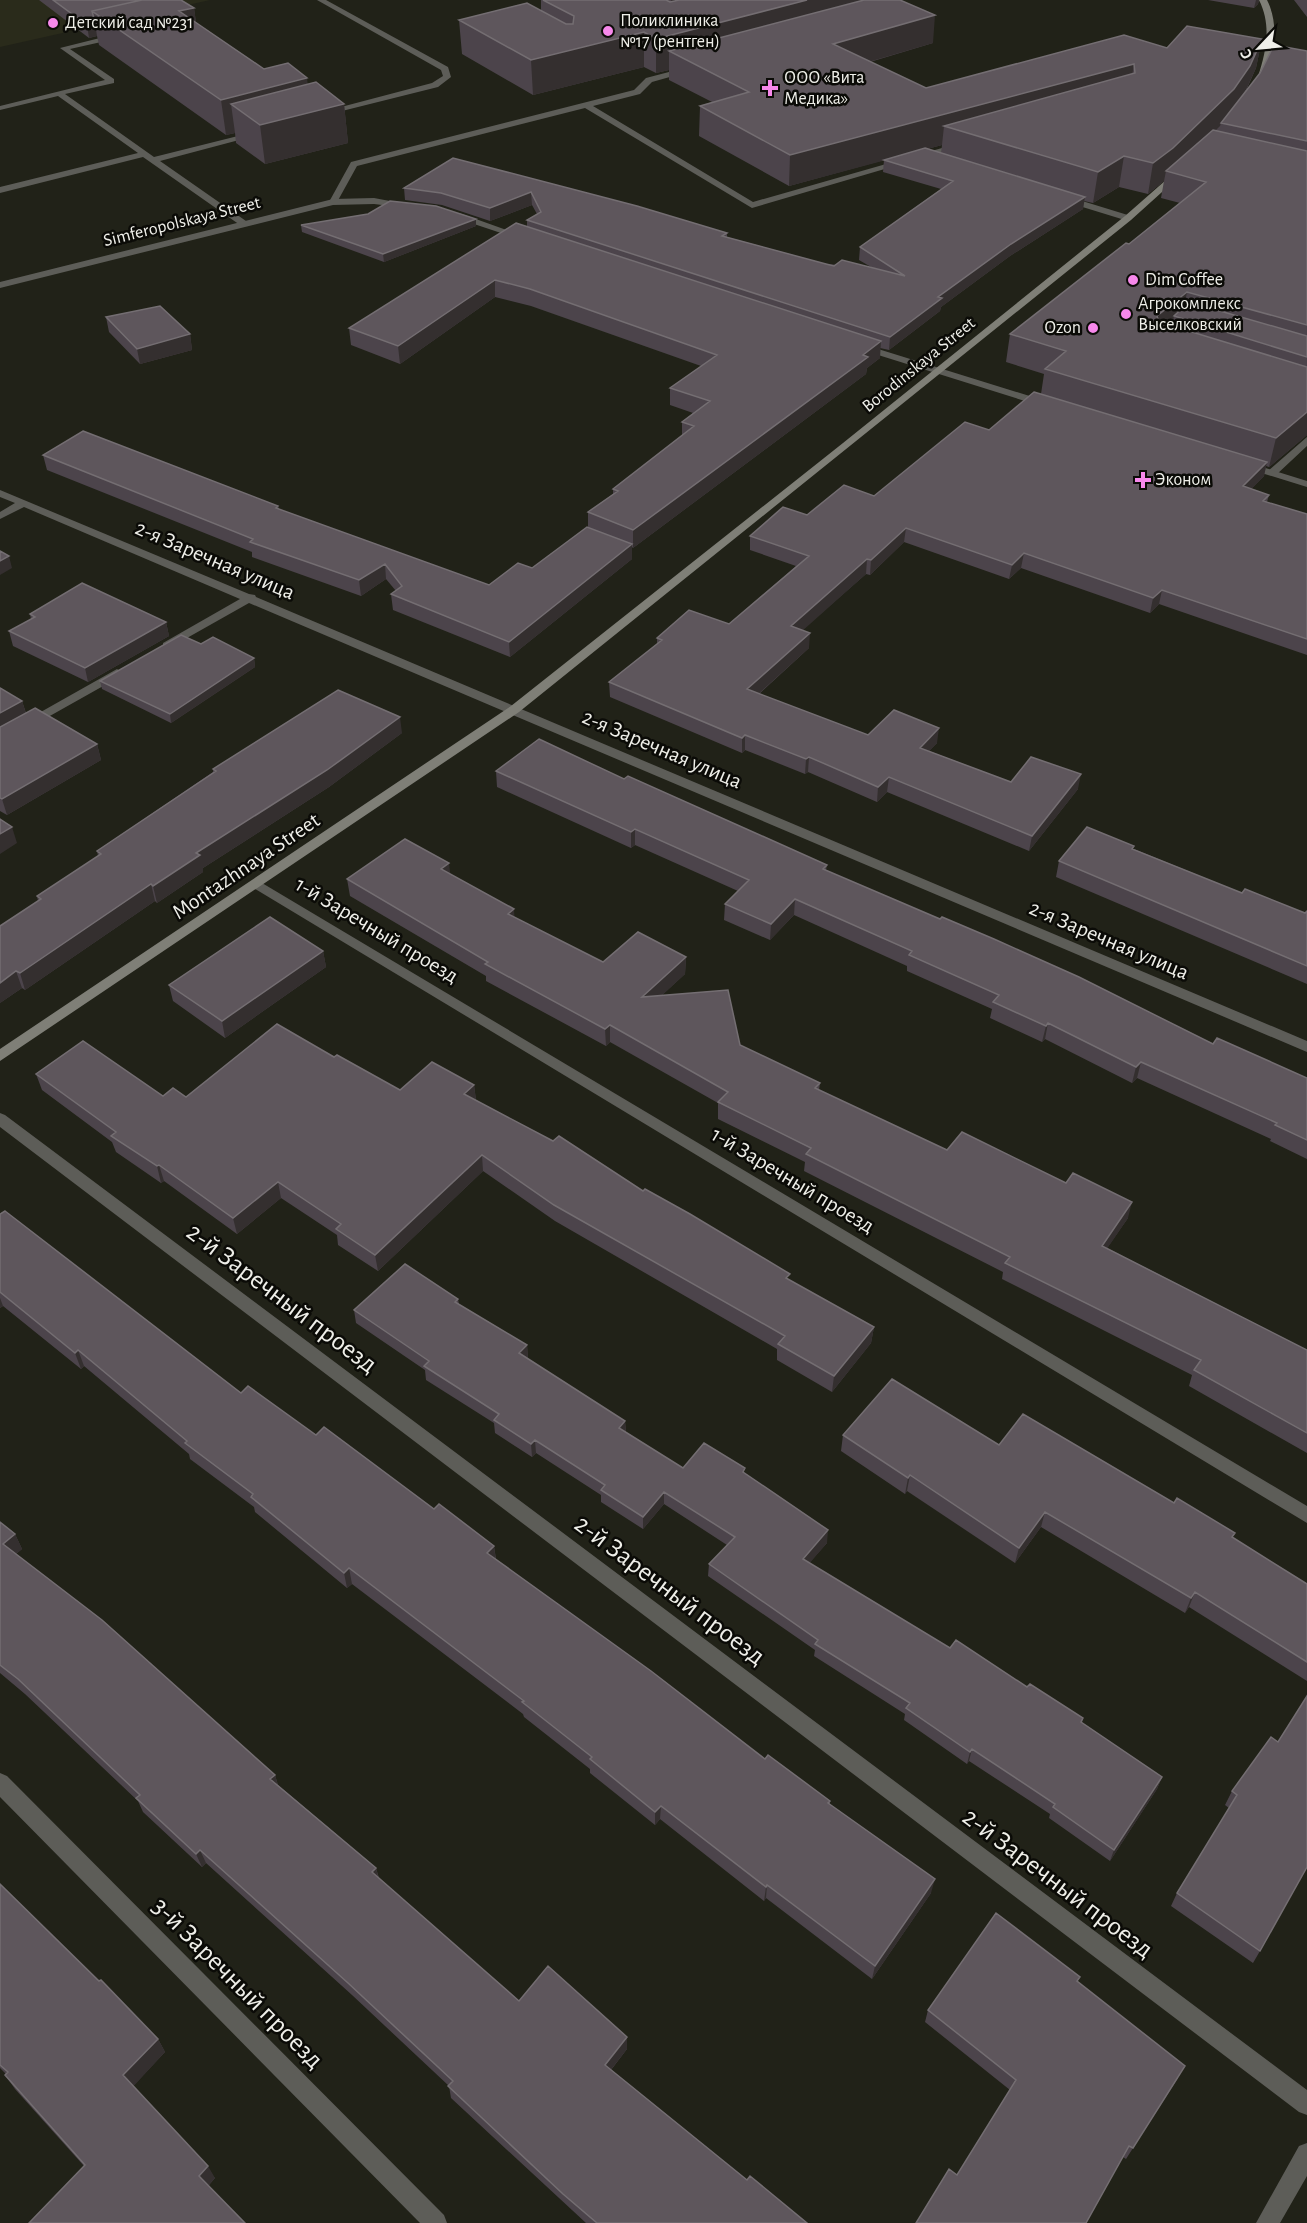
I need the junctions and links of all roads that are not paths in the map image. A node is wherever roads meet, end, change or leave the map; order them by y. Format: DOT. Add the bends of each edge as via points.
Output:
graph roads {
  1 [pos="321,0"];
  2 [pos="1263,0"];
  3 [pos="122,35"];
  4 [pos="694,68"];
  5 [pos="1254,90"];
  6 [pos="59,93"];
  7 [pos="586,105"];
  8 [pos="0,108"];
  9 [pos="311,118"];
  10 [pos="266,130"];
  11 [pos="970,143"];
  12 [pos="144,154"];
  13 [pos="925,156"];
  14 [pos="153,160"];
  15 [pos="948,163"];
  16 [pos="1188,165"];
  17 [pos="0,190"];
  18 [pos="1061,197"];
  19 [pos="333,202"];
  20 [pos="417,206"];
  21 [pos="449,213"];
  22 [pos="1128,218"];
  23 [pos="243,224"];
  24 [pos="529,239"];
  25 [pos="0,285"];
  26 [pos="857,345"];
  27 [pos="936,371"];
  28 [pos="1060,408"];
  29 [pos="1307,440"];
  30 [pos="1239,463"];
  31 [pos="1272,473"];
  32 [pos="1307,484"];
  33 [pos="0,493"];
  34 [pos="24,503"];
  35 [pos="0,516"];
  36 [pos="250,597"];
  37 [pos="160,648"];
  38 [pos="130,666"];
  39 [pos="515,709"];
  40 [pos="0,740"];
  41 [pos="257,884"];
  42 [pos="1307,1047"];
  43 [pos="0,1056"];
  44 [pos="0,1119"];
  45 [pos="1307,1515"];
  46 [pos="0,1783"];
  47 [pos="1307,2104"];
  48 [pos="1307,2154"];
  49 [pos="436,2223"];
  50 [pos="1267,2223"];
  1 -- 9 [label="street" via="445,69 447,77 435,85"];
  2 -- 5 [label="main road" via="1271,13 1270,48 1261,81"];
  3 -- 6 [label="street" via="64,48 111,81"];
  4 -- 7 [label="street" via="649,80 637,92"];
  6 -- 8 [label="street"];
  6 -- 12 [label="street"];
  7 -- 13 [label="street" via="752,205"];
  7 -- 19 [label="street" via="354,164"];
  10 -- 14 [label="street"];
  11 -- 13 [label="street"];
  12 -- 14 [label="street"];
  12 -- 17 [label="street"];
  13 -- 15 [label="street"];
  14 -- 23 [label="street"];
  16 -- 22 [label="main road, Borodinskaya Street"];
  18 -- 22 [label="street"];
  19 -- 20 [label="street, Simferopolskaya Street"];
  19 -- 23 [label="street, Simferopolskaya Street"];
  21 -- 24 [label="street"];
  22 -- 27 [label="main road, Borodinskaya Street"];
  23 -- 25 [label="street, Simferopolskaya Street"];
  26 -- 27 [label="street"];
  27 -- 28 [label="street"];
  27 -- 39 [label="main road, Borodinskaya Street"];
  29 -- 31 [label="street"];
  30 -- 31 [label="street"];
  31 -- 32 [label="street"];
  33 -- 34 [label="street, 2-я Заречная улица"];
  34 -- 35 [label="street"];
  34 -- 36 [label="street, 2-я Заречная улица"];
  36 -- 37 [label="street"];
  36 -- 39 [label="street, 2-я Заречная улица"];
  38 -- 40 [label="street"];
  39 -- 41 [label="main road, Montazhnaya Street"];
  39 -- 42 [label="street, 2-я Заречная улица"];
  41 -- 43 [label="main road, Montazhnaya Street"];
  41 -- 45 [label="street, 1-й Заречный проезд"];
  44 -- 47 [label="street, 2-й Заречный проезд"];
  46 -- 49 [label="street, 3-й Заречный проезд"];
  48 -- 50 [label="street"];
}
